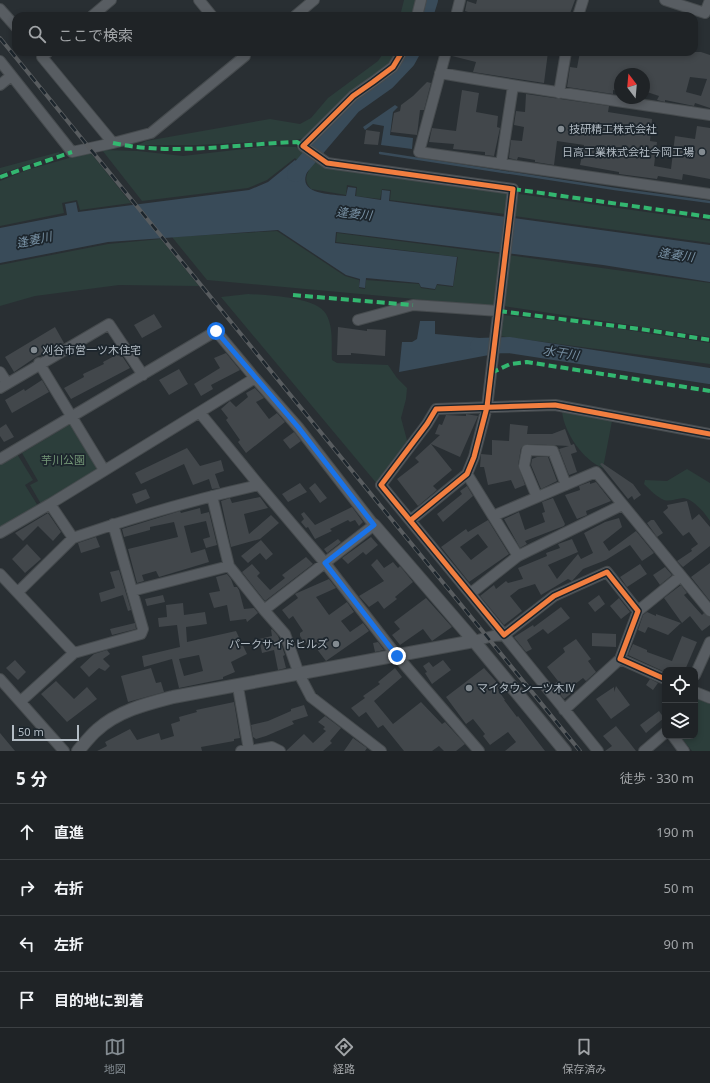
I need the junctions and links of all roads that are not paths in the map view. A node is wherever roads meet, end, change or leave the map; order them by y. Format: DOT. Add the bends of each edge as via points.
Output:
graph roads {
  1 [pos="111,0"];
  2 [pos="199,0"];
  3 [pos="314,0"];
  4 [pos="421,0"];
  5 [pos="460,0"];
  6 [pos="583,0"];
  7 [pos="665,0"];
  8 [pos="710,0"];
  9 [pos="0,9"];
  10 [pos="97,12"];
  11 [pos="209,12"];
  12 [pos="300,12"];
  13 [pos="418,12"];
  14 [pos="457,12"];
  15 [pos="579,12"];
  16 [pos="12,22"];
  17 [pos="44,56"];
  18 [pos="242,56"];
  19 [pos="400,56"];
  20 [pos="445,56"];
  21 [pos="565,56"];
  22 [pos="0,61"];
  23 [pos="440,74"];
  24 [pos="11,76"];
  25 [pos="0,85"];
  26 [pos="513,86"];
  27 [pos="559,94"];
  28 [pos="710,115"];
  29 [pos="113,143"];
  30 [pos="501,164"];
  31 [pos="710,194"];
  32 [pos="499,311"];
  33 [pos="358,320"];
  34 [pos="39,363"];
  35 [pos="0,372"];
  36 [pos="143,375"];
  37 [pos="256,378"];
  38 [pos="4,386"];
  39 [pos="487,407"];
  40 [pos="200,413"];
  41 [pos="72,417"];
  42 [pos="710,434"];
  43 [pos="0,458"];
  44 [pos="104,470"];
  45 [pos="467,474"];
  46 [pos="566,484"];
  47 [pos="259,485"];
  48 [pos="212,496"];
  49 [pos="537,497"];
  50 [pos="50,504"];
  51 [pos="622,505"];
  52 [pos="493,516"];
  53 [pos="411,520"];
  54 [pos="113,524"];
  55 [pos="374,525"];
  56 [pos="0,533"];
  57 [pos="72,538"];
  58 [pos="518,556"];
  59 [pos="325,563"];
  60 [pos="229,566"];
  61 [pos="0,574"];
  62 [pos="681,576"];
  63 [pos="132,591"];
  64 [pos="18,592"];
  65 [pos="471,593"];
  66 [pos="264,610"];
  67 [pos="638,611"];
  68 [pos="710,611"];
  69 [pos="504,635"];
  70 [pos="474,641"];
  71 [pos="710,642"];
  72 [pos="74,653"];
  73 [pos="397,656"];
  74 [pos="620,659"];
  75 [pos="698,668"];
  76 [pos="299,674"];
  77 [pos="662,678"];
  78 [pos="0,679"];
  79 [pos="238,687"];
  80 [pos="698,693"];
  81 [pos="710,698"];
  82 [pos="20,701"];
  83 [pos="564,710"];
  84 [pos="662,736"];
  85 [pos="675,739"];
  86 [pos="377,750"];
  87 [pos="64,751"];
  88 [pos="78,751"];
  89 [pos="246,751"];
  90 [pos="280,751"];
  91 [pos="479,751"];
  92 [pos="565,751"];
  93 [pos="598,751"];
  94 [pos="644,751"];
  95 [pos="684,751"];
  1 -- 10 [label="street"];
  2 -- 11 [label="street"];
  3 -- 12 [label="street"];
  4 -- 13 [label="street"];
  5 -- 14 [label="street"];
  6 -- 15 [label="street"];
  7 -- 8 [label="street" via="705,13"];
  9 -- 16 [label="street"];
  17 -- 29 [label="street"];
  18 -- 29 [label="street" via="151,133"];
  19 -- 32 [label="street" via="393,67 353,96 303,146 327,163 513,189"];
  20 -- 23 [label="street"];
  21 -- 27 [label="street"];
  22 -- 24 [label="street"];
  23 -- 26 [label="street"];
  23 -- 30 [label="street" via="419,152"];
  24 -- 25 [label="street"];
  24 -- 29 [label="street" via="72,152"];
  26 -- 27 [label="street"];
  26 -- 30 [label="street"];
  27 -- 28 [label="street" via="617,100"];
  30 -- 31 [label="street"];
  32 -- 33 [label="street" via="413,305"];
  32 -- 39 [label="street"];
  34 -- 36 [label="street" via="109,324"];
  34 -- 38 [label="street"];
  34 -- 41 [label="street"];
  35 -- 38 [label="street"];
  36 -- 37 [label="street" via="216,331"];
  36 -- 41 [label="street"];
  37 -- 40 [label="street"];
  37 -- 55 [label="street" via="298,427"];
  39 -- 42 [label="street" via="555,405"];
  39 -- 45 [label="street"];
  39 -- 53 [label="street" via="436,409 428,424 381,485"];
  40 -- 44 [label="street"];
  40 -- 47 [label="street"];
  41 -- 43 [label="street"];
  41 -- 44 [label="street"];
  44 -- 50 [label="street"];
  45 -- 52 [label="street"];
  45 -- 53 [label="street"];
  46 -- 49 [label="street"];
  46 -- 49 [label="street" via="553,451 528,450 524,466"];
  46 -- 51 [label="street" via="596,472"];
  47 -- 48 [label="street"];
  47 -- 59 [label="street"];
  48 -- 54 [label="street"];
  48 -- 60 [label="street"];
  49 -- 52 [label="street"];
  50 -- 56 [label="street"];
  50 -- 57 [label="street"];
  51 -- 58 [label="street"];
  51 -- 62 [label="street"];
  52 -- 58 [label="street"];
  53 -- 65 [label="street"];
  54 -- 57 [label="street"];
  54 -- 63 [label="street"];
  55 -- 59 [label="street"];
  55 -- 70 [label="street"];
  57 -- 64 [label="street"];
  58 -- 65 [label="street"];
  59 -- 66 [label="street"];
  59 -- 73 [label="street"];
  60 -- 63 [label="street"];
  60 -- 66 [label="street"];
  61 -- 64 [label="street"];
  62 -- 67 [label="street"];
  62 -- 68 [label="street"];
  63 -- 72 [label="street" via="143,629 140,634"];
  64 -- 72 [label="street"];
  65 -- 69 [label="street"];
  66 -- 76 [label="street" via="285,634"];
  67 -- 69 [label="street" via="607,572 554,596"];
  67 -- 74 [label="street"];
  69 -- 70 [label="street"];
  69 -- 83 [label="street"];
  70 -- 73 [label="street"];
  70 -- 92 [label="street"];
  71 -- 75 [label="street"];
  72 -- 82 [label="street"];
  73 -- 76 [label="street"];
  73 -- 91 [label="street"];
  74 -- 77 [label="street"];
  74 -- 83 [label="street"];
  76 -- 79 [label="street"];
  76 -- 86 [label="street" via="311,697"];
  78 -- 82 [label="street"];
  79 -- 88 [label="street" via="173,697 117,715 97,730"];
  79 -- 89 [label="street"];
  80 -- 81 [label="street"];
  82 -- 87 [label="street"];
  83 -- 93 [label="street"];
  84 -- 94 [label="street"];
  85 -- 95 [label="street"];
  89 -- 90 [label="street" via="272,747"];
}
